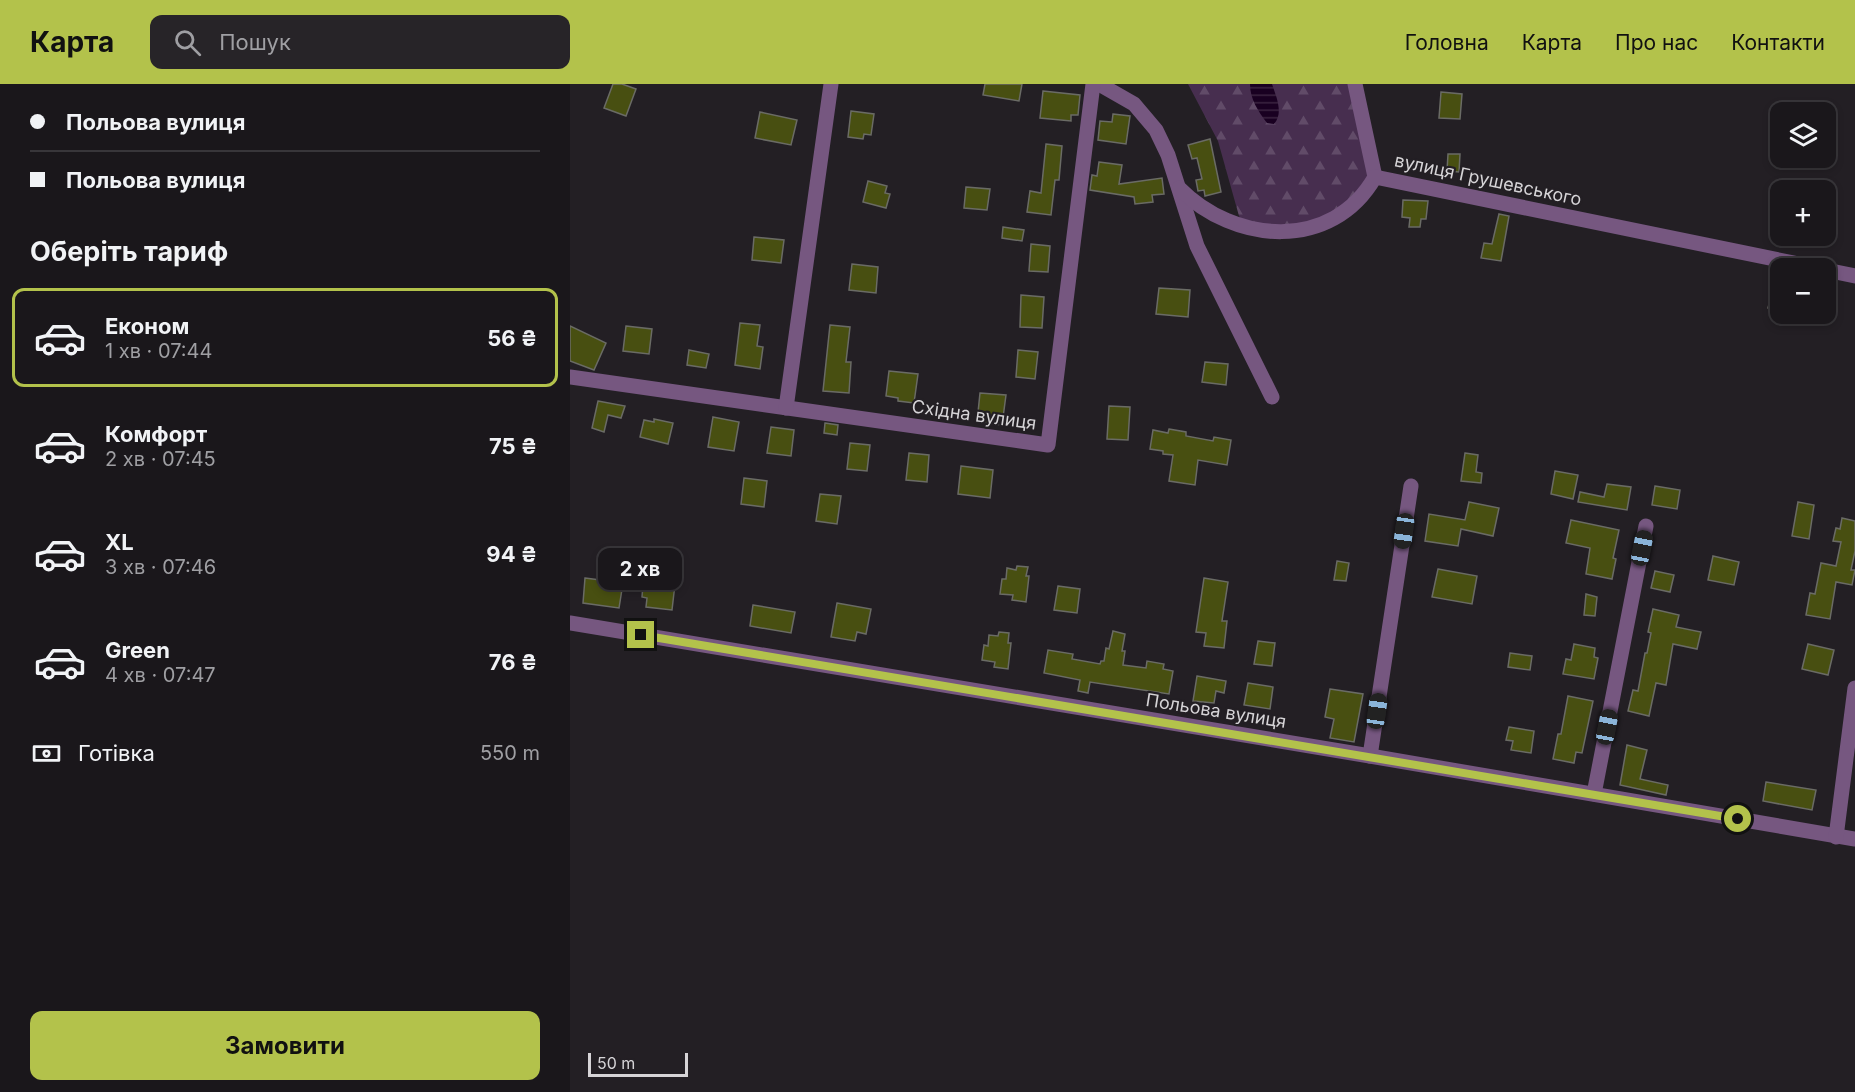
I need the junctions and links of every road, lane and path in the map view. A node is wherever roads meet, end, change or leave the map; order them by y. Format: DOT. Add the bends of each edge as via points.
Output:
graph roads {
  1 [pos="831,84"];
  2 [pos="1093,84"];
  3 [pos="1099,84"];
  4 [pos="1355,84"];
  5 [pos="1376,177"];
  6 [pos="1179,188"];
  7 [pos="1770,258"];
  8 [pos="1836,272"];
  9 [pos="1855,276"];
  10 [pos="570,377"];
  11 [pos="1272,397"];
  12 [pos="786,408"];
  13 [pos="1411,486"];
  14 [pos="1646,526"];
  15 [pos="570,623"];
  16 [pos="1855,688"];
  17 [pos="1370,756"];
  18 [pos="1594,794"];
  19 [pos="1836,837"];
  20 [pos="1855,839"];
  1 -- 12 [label="street"];
  2 -- 12 [label="street, Східна вулиця" via="1048,445"];
  3 -- 6 [label="street" via="1129,100 1156,130"];
  4 -- 5 [label="street"];
  5 -- 6 [label="street, вулиця Грушевського" via="1366,194 1337,217 1290,232 1259,230 1229,222 1194,203"];
  5 -- 7 [label="street, вулиця Грушевського"];
  6 -- 11 [label="street" via="1197,246"];
  8 -- 9 [label="street"];
  10 -- 12 [label="street, Східна вулиця"];
  13 -- 17 [label="street"];
  14 -- 18 [label="street"];
  15 -- 17 [label="street, Польова вулиця"];
  16 -- 19 [label="street"];
  17 -- 18 [label="street, Польова вулиця"];
  18 -- 19 [label="street, Польова вулиця"];
  19 -- 20 [label="street, Польова вулиця"];
}
